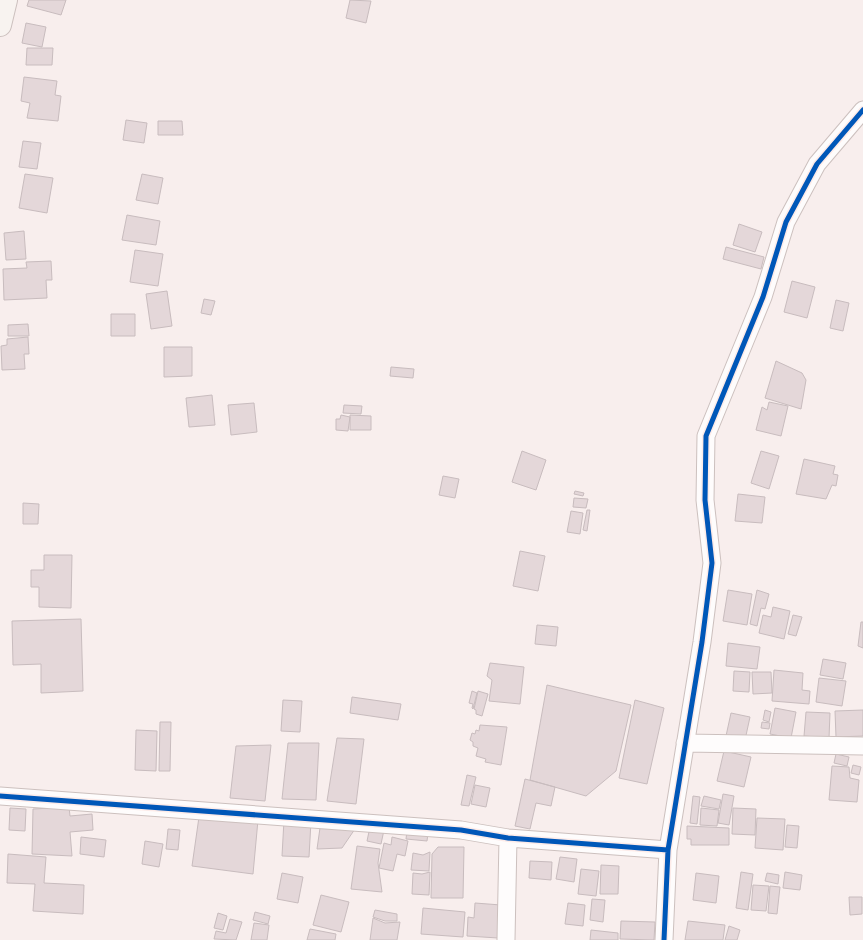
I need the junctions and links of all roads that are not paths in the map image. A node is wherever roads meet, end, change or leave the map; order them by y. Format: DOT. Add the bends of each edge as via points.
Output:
graph roads {
  1 [pos="6,0"];
  2 [pos="0,25"];
  3 [pos="863,110"];
  4 [pos="685,743"];
  5 [pos="863,746"];
  6 [pos="0,796"];
  7 [pos="508,838"];
  8 [pos="668,850"];
  9 [pos="506,940"];
  10 [pos="664,940"];
  1 -- 2 [label="main road"];
  3 -- 4 [label="street" via="817,164 786,222 763,298 706,436 705,500 712,563"];
  4 -- 5 [label="street"];
  4 -- 8 [label="street"];
  6 -- 7 [label="street" via="461,830"];
  7 -- 8 [label="street"];
  7 -- 9 [label="street"];
  8 -- 10 [label="street"];
}
